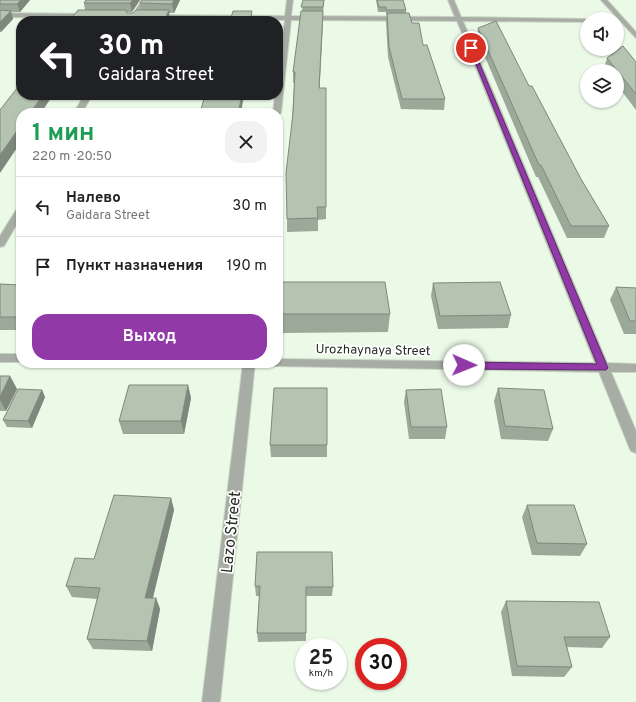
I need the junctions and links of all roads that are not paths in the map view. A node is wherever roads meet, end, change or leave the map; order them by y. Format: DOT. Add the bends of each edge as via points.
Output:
graph roads {
  1 [pos="145,0"];
  2 [pos="290,0"];
  3 [pos="451,0"];
  4 [pos="604,0"];
  5 [pos="614,12"];
  6 [pos="0,15"];
  7 [pos="95,16"];
  8 [pos="136,16"];
  9 [pos="283,18"];
  10 [pos="288,18"];
  11 [pos="459,19"];
  12 [pos="580,20"];
  13 [pos="624,24"];
  14 [pos="636,36"];
  15 [pos="283,61"];
  16 [pos="16,217"];
  17 [pos="0,244"];
  18 [pos="0,358"];
  19 [pos="16,358"];
  20 [pos="283,362"];
  21 [pos="248,368"];
  22 [pos="603,368"];
  23 [pos="636,368"];
  24 [pos="636,447"];
  25 [pos="211,702"];
  1 -- 8 [label="street"];
  2 -- 10 [label="street"];
  3 -- 11 [label="street"];
  4 -- 5 [label="street"];
  6 -- 7 [label="street"];
  9 -- 10 [label="street"];
  10 -- 11 [label="street"];
  10 -- 15 [label="street"];
  11 -- 12 [label="street"];
  11 -- 22 [label="street"];
  13 -- 14 [label="street"];
  16 -- 17 [label="street"];
  18 -- 19 [label="street"];
  20 -- 22 [label="street, Urozhaynaya Street"];
  21 -- 25 [label="street, Lazo Street"];
  22 -- 23 [label="street, Urozhaynaya Street"];
  22 -- 24 [label="street"];
}
